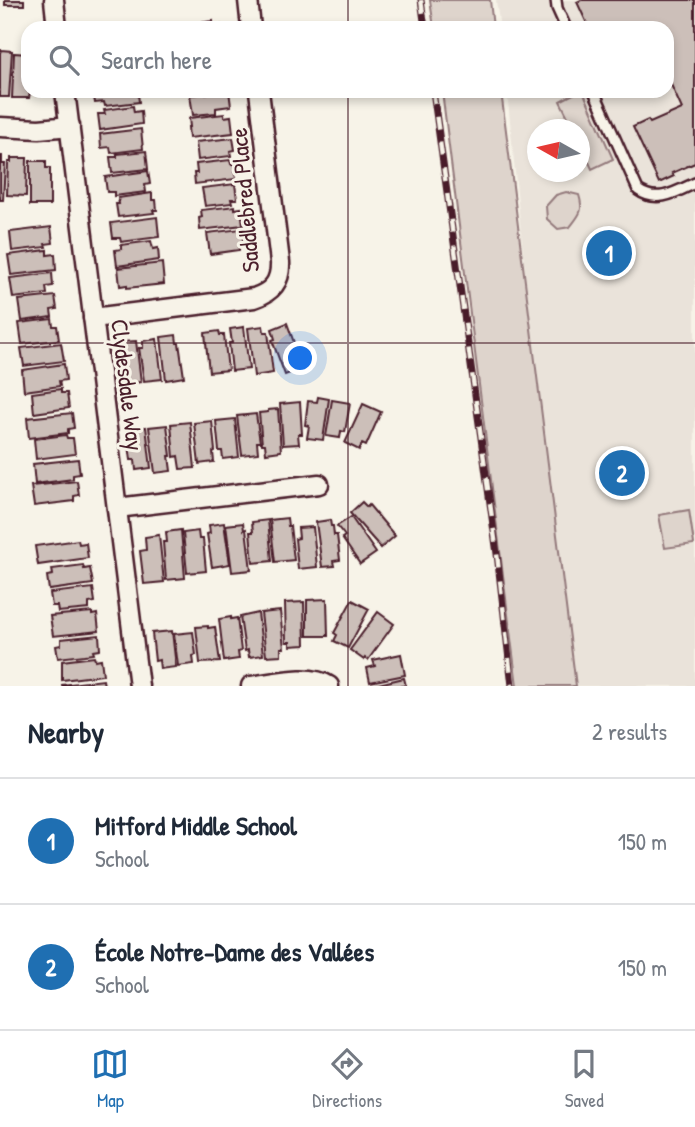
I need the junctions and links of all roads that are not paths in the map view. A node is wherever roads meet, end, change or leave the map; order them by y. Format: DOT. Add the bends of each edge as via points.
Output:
graph roads {
  1 [pos="54,0"];
  2 [pos="248,0"];
  3 [pos="556,0"];
  4 [pos="56,21"];
  5 [pos="250,21"];
  6 [pos="563,21"];
  7 [pos="66,98"];
  8 [pos="260,98"];
  9 [pos="597,98"];
  10 [pos="69,126"];
  11 [pos="0,127"];
  12 [pos="695,184"];
  13 [pos="93,317"];
  14 [pos="319,484"];
  15 [pos="117,508"];
  16 [pos="139,686"];
  17 [pos="251,686"];
  18 [pos="329,686"];
  1 -- 4 [label="street"];
  2 -- 5 [label="street"];
  3 -- 6 [label="lane"];
  7 -- 10 [label="street, Clydesdale Way"];
  8 -- 13 [label="street, Saddlebred Place" via="280,262 273,288 254,298"];
  9 -- 12 [label="lane" via="638,190 656,198"];
  10 -- 11 [label="street"];
  10 -- 13 [label="street, Clydesdale Way"];
  13 -- 15 [label="street, Clydesdale Way"];
  14 -- 15 [label="street"];
  15 -- 16 [label="street, Clydesdale Way"];
  17 -- 18 [label="street" via="304,679"];
}
